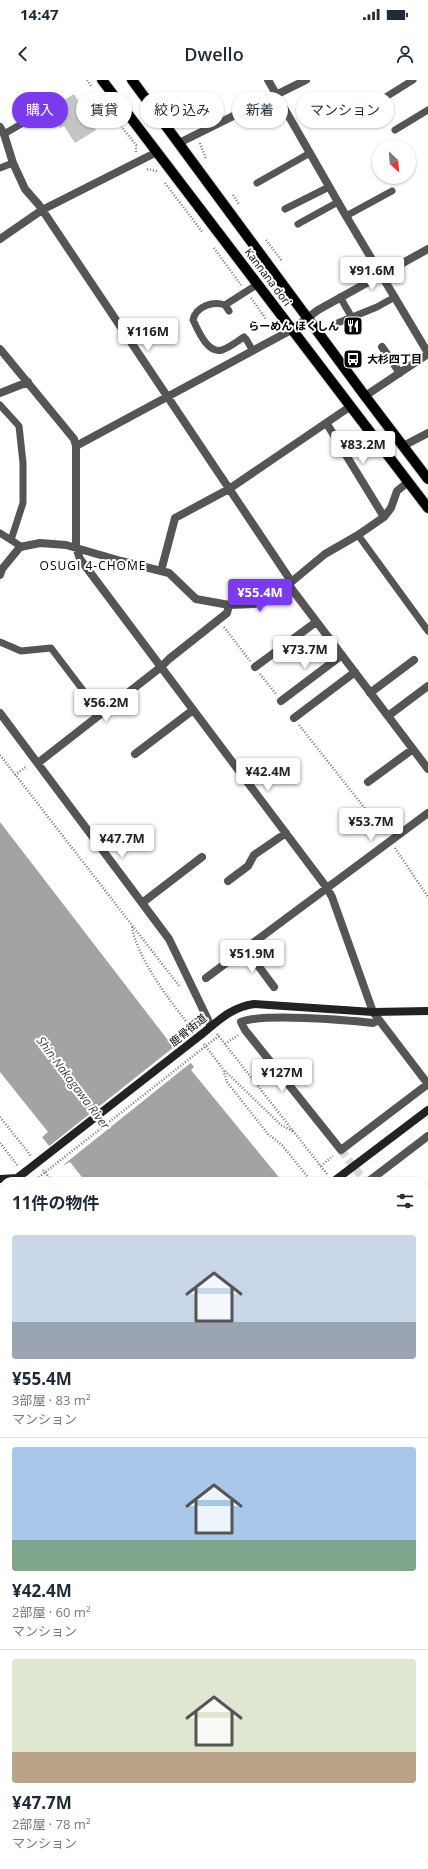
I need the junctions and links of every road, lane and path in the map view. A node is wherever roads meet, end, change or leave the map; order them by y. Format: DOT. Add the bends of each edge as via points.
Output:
graph roads {
  1 [pos="87,80"];
  2 [pos="102,80"];
  3 [pos="132,80"];
  4 [pos="268,80"];
  5 [pos="306,80"];
  6 [pos="412,80"];
  7 [pos="94,90"];
  8 [pos="275,92"];
  9 [pos="280,92"];
  10 [pos="393,92"];
  11 [pos="428,110"];
  12 [pos="288,115"];
  13 [pos="232,116"];
  14 [pos="12,127"];
  15 [pos="123,128"];
  16 [pos="2,130"];
  17 [pos="395,130"];
  18 [pos="200,142"];
  19 [pos="179,143"];
  20 [pos="156,152"];
  21 [pos="310,153"];
  22 [pos="136,155"];
  23 [pos="205,158"];
  24 [pos="13,163"];
  25 [pos="0,168"];
  26 [pos="147,169"];
  27 [pos="160,176"];
  28 [pos="164,182"];
  29 [pos="257,183"];
  30 [pos="329,187"];
  31 [pos="392,191"];
  32 [pos="338,202"];
  33 [pos="286,209"];
  34 [pos="42,210"];
  35 [pos="346,216"];
  36 [pos="298,224"];
  37 [pos="206,237"];
  38 [pos="263,237"];
  39 [pos="0,239"];
  40 [pos="212,244"];
  41 [pos="428,249"];
  42 [pos="282,261"];
  43 [pos="381,274"];
  44 [pos="258,284"];
  45 [pos="243,288"];
  46 [pos="249,295"];
  47 [pos="340,297"];
  48 [pos="395,297"];
  49 [pos="351,316"];
  50 [pos="308,318"];
  51 [pos="266,319"];
  52 [pos="335,324"];
  53 [pos="292,329"];
  54 [pos="382,347"];
  55 [pos="0,349"];
  56 [pos="253,351"];
  57 [pos="428,354"];
  58 [pos="400,373"];
  59 [pos="28,382"];
  60 [pos="0,393"];
  61 [pos="365,396"];
  62 [pos="166,397"];
  63 [pos="0,405"];
  64 [pos="351,406"];
  65 [pos="327,424"];
  66 [pos="428,433"];
  67 [pos="76,446"];
  68 [pos="403,446"];
  69 [pos="428,478"];
  70 [pos="408,482"];
  71 [pos="229,489"];
  72 [pos="428,508"];
  73 [pos="384,517"];
  74 [pos="0,533"];
  75 [pos="358,535"];
  76 [pos="11,540"];
  77 [pos="22,547"];
  78 [pos="76,547"];
  79 [pos="161,571"];
  80 [pos="0,576"];
  81 [pos="290,583"];
  82 [pos="229,605"];
  83 [pos="219,620"];
  84 [pos="316,622"];
  85 [pos="428,631"];
  86 [pos="0,642"];
  87 [pos="342,655"];
  88 [pos="414,660"];
  89 [pos="161,667"];
  90 [pos="255,667"];
  91 [pos="355,672"];
  92 [pos="428,686"];
  93 [pos="370,693"];
  94 [pos="281,701"];
  95 [pos="193,710"];
  96 [pos="0,713"];
  97 [pos="101,714"];
  98 [pos="388,716"];
  99 [pos="294,718"];
  100 [pos="413,749"];
  101 [pos="135,754"];
  102 [pos="0,755"];
  103 [pos="37,761"];
  104 [pos="428,769"];
  105 [pos="15,775"];
  106 [pos="368,782"];
  107 [pos="428,813"];
  108 [pos="286,833"];
  109 [pos="390,841"];
  110 [pos="202,857"];
  111 [pos="228,881"];
  112 [pos="327,888"];
  113 [pos="428,897"];
  114 [pos="142,903"];
  115 [pos="132,927"];
  116 [pos="245,948"];
  117 [pos="206,978"];
  118 [pos="274,988"];
  119 [pos="182,990"];
  120 [pos="373,1012"];
  121 [pos="428,1012"];
  122 [pos="379,1020"];
  123 [pos="211,1026"];
  124 [pos="245,1030"];
  125 [pos="198,1034"];
  126 [pos="219,1036"];
  127 [pos="225,1044"];
  128 [pos="223,1069"];
  129 [pos="428,1084"];
  130 [pos="428,1110"];
  131 [pos="0,1117"];
  132 [pos="295,1133"];
  133 [pos="428,1136"];
  134 [pos="0,1143"];
  135 [pos="33,1158"];
  136 [pos="18,1166"];
  137 [pos="42,1169"];
  138 [pos="18,1177"];
  139 [pos="39,1177"];
  140 [pos="49,1177"];
  141 [pos="307,1177"];
  142 [pos="330,1177"];
  143 [pos="335,1177"];
  144 [pos="374,1177"];
  1 -- 7 [label="path"];
  2 -- 20 [label="main road, Kannana dori"];
  3 -- 19 [label="main road, Kannana dori"];
  4 -- 8 [label="street"];
  5 -- 9 [label="street"];
  6 -- 10 [label="lane"];
  11 -- 17 [label="lane"];
  12 -- 21 [label="street"];
  13 -- 19 [label="street"];
  14 -- 16 [label="lane"];
  15 -- 22 [label="path" via="136,145"];
  16 -- 24 [label="street"];
  18 -- 23 [label="path"];
  19 -- 50 [label="main road, Kannana dori"];
  20 -- 34 [label="street"];
  20 -- 44 [label="main road, Kannana dori"];
  21 -- 29 [label="lane"];
  21 -- 30 [label="street"];
  24 -- 25 [label="lane"];
  24 -- 34 [label="street" via="26,189"];
  26 -- 27 [label="path" via="156,171"];
  28 -- 37 [label="path"];
  30 -- 32 [label="street"];
  30 -- 33 [label="lane"];
  31 -- 35 [label="lane"];
  32 -- 35 [label="street"];
  32 -- 36 [label="lane"];
  34 -- 39 [label="street"];
  34 -- 62 [label="street"];
  35 -- 43 [label="street"];
  38 -- 42 [label="path"];
  40 -- 45 [label="path"];
  41 -- 43 [label="street"];
  43 -- 47 [label="street"];
  43 -- 48 [label="street"];
  44 -- 53 [label="main road, Kannana dori"];
  44 -- 56 [label="lane" via="227,308 214,303 204,307 196,312 193,320 208,345 215,350 222,350 245,338"];
  46 -- 51 [label="path"];
  47 -- 49 [label="lane"];
  47 -- 50 [label="street"];
  48 -- 49 [label="lane" via="377,307"];
  48 -- 57 [label="street"];
  49 -- 52 [label="lane"];
  50 -- 53 [label="street"];
  50 -- 61 [label="main road, Kannana dori"];
  53 -- 56 [label="street"];
  53 -- 64 [label="main road, Kannana dori"];
  54 -- 58 [label="street"];
  55 -- 59 [label="street"];
  56 -- 62 [label="street"];
  57 -- 58 [label="street"];
  58 -- 61 [label="street"];
  59 -- 60 [label="street"];
  59 -- 67 [label="street" via="74,439"];
  61 -- 68 [label="main road, Kannana dori"];
  62 -- 67 [label="street"];
  62 -- 71 [label="street"];
  63 -- 76 [label="lane" via="19,426 23,463 23,503"];
  64 -- 65 [label="street"];
  64 -- 70 [label="main road, Kannana dori"];
  65 -- 71 [label="street"];
  65 -- 73 [label="street"];
  66 -- 68 [label="street"];
  67 -- 78 [label="street"];
  68 -- 69 [label="main road, Kannana dori"];
  70 -- 72 [label="main road, Kannana dori"];
  70 -- 73 [label="street" via="397,491 391,508"];
  71 -- 79 [label="street" via="174,518"];
  71 -- 81 [label="street"];
  73 -- 75 [label="street"];
  74 -- 76 [label="lane"];
  75 -- 81 [label="street" via="325,554"];
  75 -- 85 [label="lane"];
  76 -- 77 [label="lane"];
  77 -- 78 [label="street" via="40,543"];
  77 -- 80 [label="street" via="2,569"];
  78 -- 79 [label="street"];
  78 -- 89 [label="street" via="80,559"];
  79 -- 82 [label="street" via="169,573 196,599"];
  81 -- 82 [label="street" via="264,602"];
  81 -- 84 [label="street"];
  82 -- 83 [label="street" via="227,613"];
  83 -- 89 [label="street"];
  83 -- 90 [label="path"];
  84 -- 87 [label="street"];
  84 -- 90 [label="street"];
  86 -- 97 [label="lane" via="21,651 52,648"];
  87 -- 91 [label="street"];
  87 -- 94 [label="street"];
  88 -- 93 [label="street"];
  89 -- 95 [label="street"];
  89 -- 97 [label="street"];
  90 -- 94 [label="path"];
  91 -- 93 [label="street"];
  91 -- 99 [label="street"];
  92 -- 98 [label="street"];
  93 -- 98 [label="street"];
  95 -- 101 [label="street"];
  95 -- 108 [label="street"];
  96 -- 103 [label="street"];
  97 -- 103 [label="street"];
  98 -- 100 [label="street"];
  99 -- 109 [label="path"];
  100 -- 104 [label="street"];
  100 -- 106 [label="street"];
  102 -- 105 [label="path"];
  103 -- 105 [label="path"];
  103 -- 114 [label="street"];
  105 -- 115 [label="path"];
  107 -- 109 [label="street"];
  108 -- 111 [label="street" via="254,855 248,866"];
  108 -- 112 [label="street"];
  109 -- 112 [label="street"];
  109 -- 113 [label="path"];
  110 -- 114 [label="street"];
  112 -- 116 [label="street"];
  112 -- 120 [label="street"];
  114 -- 123 [label="street" via="169,939"];
  115 -- 119 [label="path"];
  115 -- 125 [label="path" via="134,939 165,994"];
  116 -- 117 [label="street"];
  116 -- 118 [label="street"];
  120 -- 121 [label="street, 鹿骨街道"];
  120 -- 122 [label="street"];
  120 -- 123 [label="street, 鹿骨街道" via="254,1004 238,1007"];
  122 -- 124 [label="street" via="373,1023 261,1018 241,1022"];
  122 -- 129 [label="street"];
  123 -- 125 [label="street, 鹿骨街道"];
  123 -- 126 [label="path"];
  124 -- 127 [label="path"];
  124 -- 129 [label="street" via="341,1150"];
  125 -- 128 [label="path"];
  125 -- 138 [label="street, 鹿骨街道, bridge"];
  126 -- 127 [label="path"];
  126 -- 139 [label="path, bridge"];
  127 -- 132 [label="path"];
  128 -- 132 [label="path" via="282,1126"];
  128 -- 141 [label="path" via="227,1082 268,1134 282,1145"];
  130 -- 143 [label="street"];
  131 -- 135 [label="path"];
  132 -- 142 [label="path"];
  133 -- 144 [label="street"];
  134 -- 136 [label="path"];
  137 -- 140 [label="path"];
}
